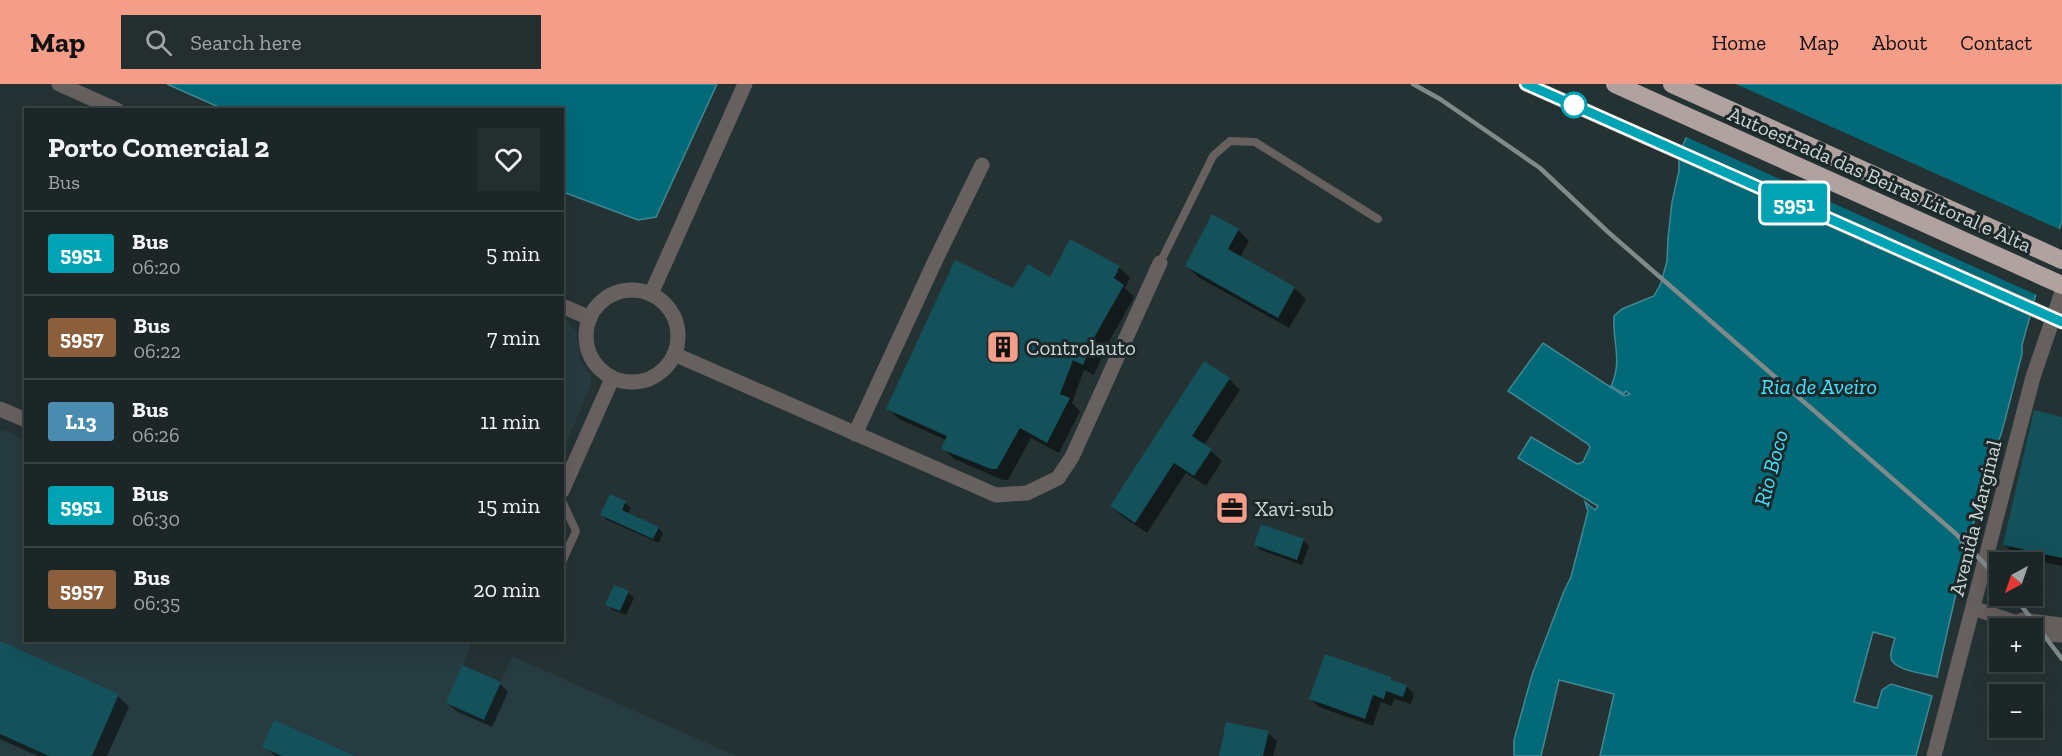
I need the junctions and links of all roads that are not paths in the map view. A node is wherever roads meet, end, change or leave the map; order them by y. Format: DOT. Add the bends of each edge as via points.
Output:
graph roads {
  1 [pos="59,84"];
  2 [pos="745,84"];
  3 [pos="1526,84"];
  4 [pos="1614,84"];
  5 [pos="1672,84"];
  6 [pos="113,108"];
  7 [pos="982,165"];
  8 [pos="1377,219"];
  9 [pos="2062,260"];
  10 [pos="1160,263"];
  11 [pos="2062,285"];
  12 [pos="2062,292"];
  13 [pos="651,294"];
  14 [pos="564,307"];
  15 [pos="590,318"];
  16 [pos="2062,322"];
  17 [pos="674,354"];
  18 [pos="612,379"];
  19 [pos="0,408"];
  20 [pos="24,419"];
  21 [pos="855,434"];
  22 [pos="564,487"];
  23 [pos="564,505"];
  24 [pos="564,558"];
  25 [pos="1973,608"];
  26 [pos="2004,618"];
  27 [pos="2043,623"];
  28 [pos="2062,625"];
  29 [pos="2043,632"];
  30 [pos="2062,635"];
  31 [pos="1934,756"];
  1 -- 6 [label="street"];
  2 -- 13 [label="street"];
  3 -- 16 [label="street, bridge"];
  4 -- 11 [label="highway, Autoestrada das Beiras Litoral e Alta"];
  5 -- 9 [label="highway, Autoestrada das Beiras Litoral e Alta"];
  7 -- 21 [label="street"];
  8 -- 10 [label="lane" via="1255,142 1230,141 1213,156"];
  10 -- 21 [label="street" via="1072,457 1058,478 1027,493 996,495"];
  12 -- 25 [label="street, Avenida Marginal" via="2033,377"];
  13 -- 15 [label="street" via="630,290 610,295"];
  13 -- 17 [label="street" via="667,307 677,325"];
  14 -- 15 [label="street"];
  15 -- 18 [label="street" via="586,348 596,366"];
  17 -- 18 [label="street" via="669,365 653,378 633,383"];
  17 -- 21 [label="street"];
  18 -- 22 [label="street"];
  19 -- 20 [label="street"];
  23 -- 24 [label="lane" via="576,531"];
  25 -- 26 [label="street"];
  25 -- 31 [label="street, Avenida Marginal"];
  27 -- 28 [label="street"];
  29 -- 30 [label="street"];
}
